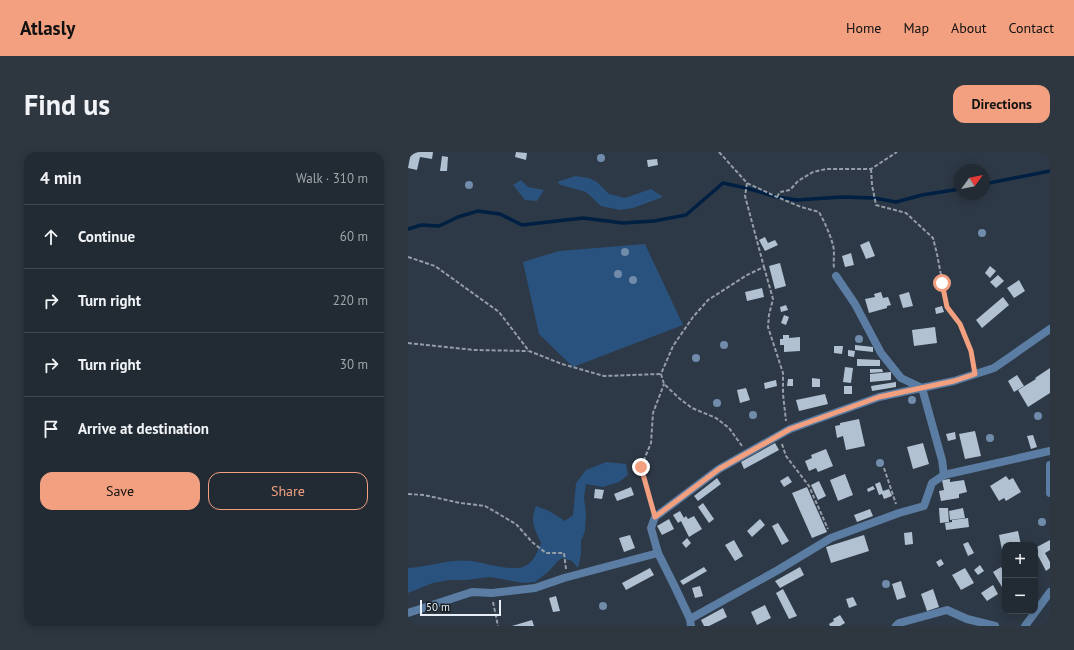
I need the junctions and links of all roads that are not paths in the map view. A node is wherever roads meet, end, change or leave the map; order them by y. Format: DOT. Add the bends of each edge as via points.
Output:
graph roads {
  1 [pos="836,276"];
  2 [pos="1050,329"];
  3 [pos="922,388"];
  4 [pos="1050,451"];
  5 [pos="1050,465"];
  6 [pos="944,475"];
  7 [pos="1050,493"];
  8 [pos="658,553"];
  9 [pos="1050,592"];
  10 [pos="408,613"];
  11 [pos="690,623"];
  12 [pos="896,626"];
  13 [pos="995,626"];
  14 [pos="1025,626"];
  1 -- 3 [label="street" via="855,304 881,353 901,378"];
  2 -- 3 [label="street" via="994,368"];
  3 -- 6 [label="street"];
  3 -- 8 [label="street" via="879,397 790,429 719,469 655,517 651,528"];
  4 -- 6 [label="street"];
  5 -- 7 [label="street"];
  6 -- 11 [label="street" via="932,483 924,506 831,538"];
  8 -- 10 [label="street" via="535,588 492,593 472,592"];
  8 -- 11 [label="street" via="676,587"];
  9 -- 14 [label="street"];
  12 -- 13 [label="street" via="947,610"];
}
